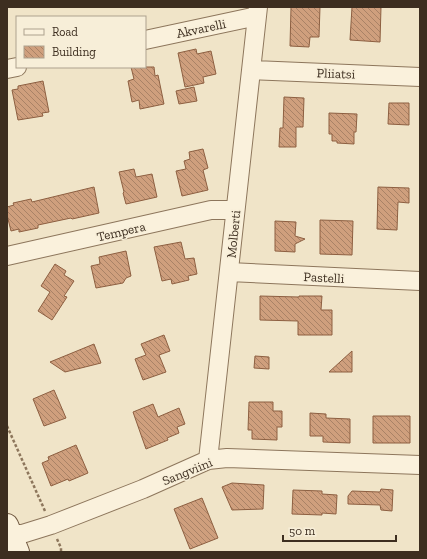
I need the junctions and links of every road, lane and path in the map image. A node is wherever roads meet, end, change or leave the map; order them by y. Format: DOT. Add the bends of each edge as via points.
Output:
graph roads {
  1 [pos="258,11"];
  2 [pos="146,40"];
  3 [pos="251,70"];
  4 [pos="420,77"];
  5 [pos="235,210"];
  6 [pos="7,256"];
  7 [pos="229,272"];
  8 [pos="420,281"];
  9 [pos="7,426"];
  10 [pos="208,460"];
  11 [pos="420,465"];
  12 [pos="51,525"];
  13 [pos="12,537"];
  14 [pos="61,552"];
  1 -- 2 [label="street, Akvarelli"];
  1 -- 3 [label="street, Molberti"];
  3 -- 4 [label="street, Pliiatsi"];
  3 -- 5 [label="street, Molberti"];
  5 -- 6 [label="street, Tempera" via="210,210"];
  5 -- 7 [label="street, Molberti"];
  7 -- 8 [label="street, Pastelli"];
  7 -- 10 [label="street, Molberti"];
  9 -- 12 [label="path"];
  10 -- 11 [label="street, Sangviini" via="227,458"];
  10 -- 12 [label="street, Sangviini"];
  12 -- 13 [label="street, Sangviini"];
  12 -- 14 [label="path"];
}
